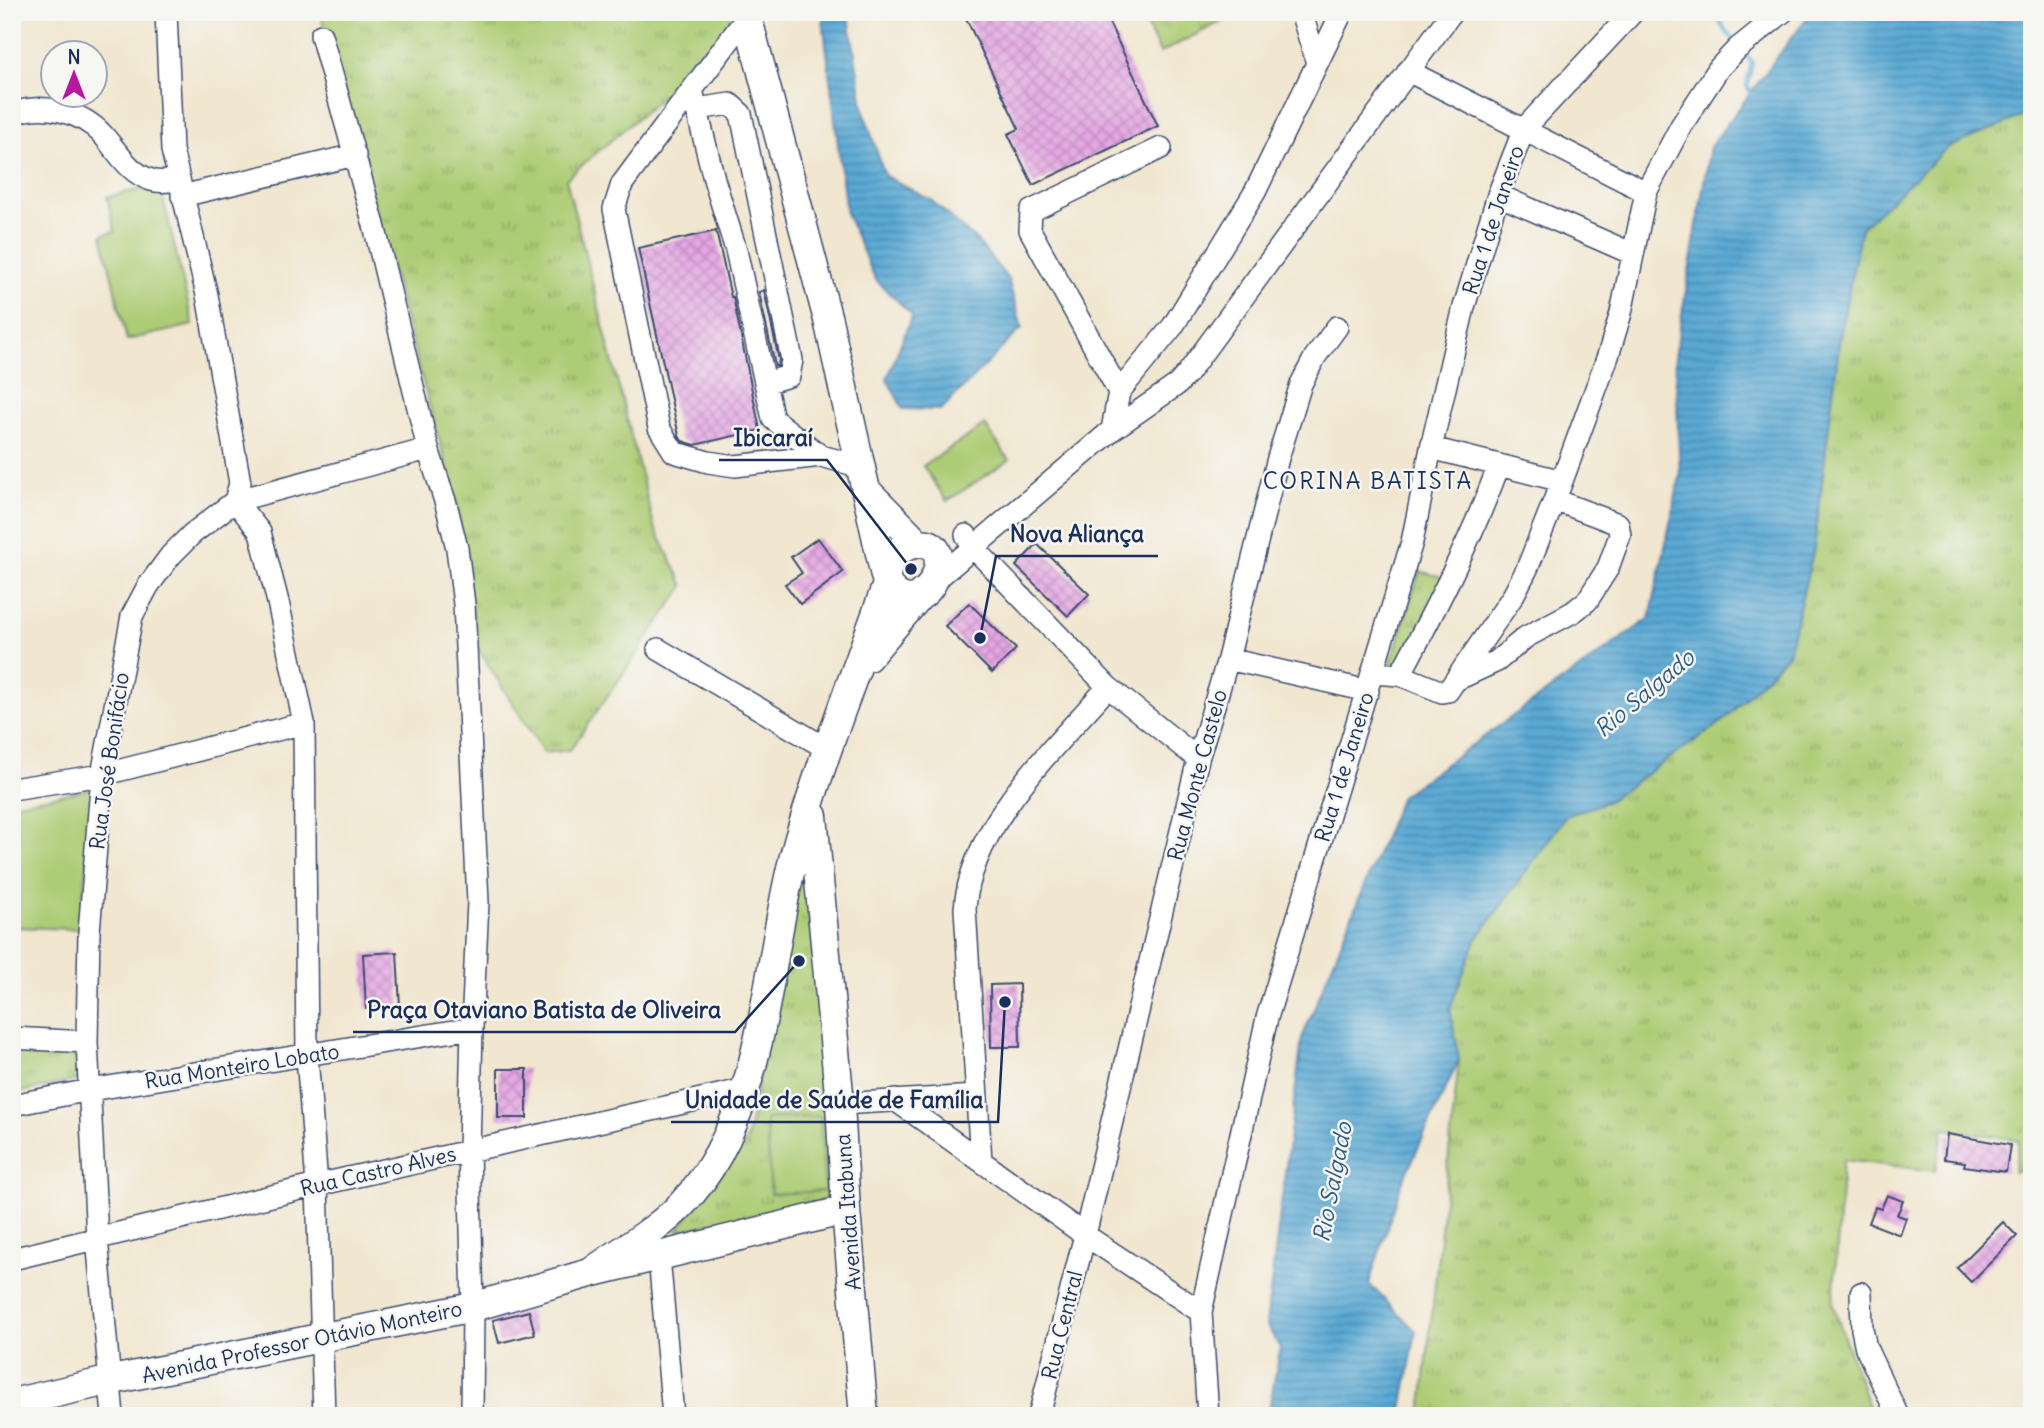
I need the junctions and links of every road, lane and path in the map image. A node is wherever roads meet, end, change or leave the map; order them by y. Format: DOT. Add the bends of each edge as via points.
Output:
graph roads {
  1 [pos="166,12"];
  2 [pos="1301,12"];
  3 [pos="1342,12"];
  4 [pos="1452,12"];
  5 [pos="1633,12"];
  6 [pos="1783,12"];
  7 [pos="747,15"];
  8 [pos="321,35"];
  9 [pos="1317,63"];
  10 [pos="1408,71"];
  11 [pos="695,100"];
  12 [pos="12,114"];
  13 [pos="1524,129"];
  14 [pos="1161,148"];
  15 [pos="355,155"];
  16 [pos="180,188"];
  17 [pos="1646,192"];
  18 [pos="1498,195"];
  19 [pos="1633,254"];
  20 [pos="1337,327"];
  21 [pos="765,383"];
  22 [pos="1119,392"];
  23 [pos="1112,430"];
  24 [pos="1431,448"];
  25 [pos="428,449"];
  26 [pos="821,456"];
  27 [pos="1499,465"];
  28 [pos="865,479"];
  29 [pos="1559,491"];
  30 [pos="235,501"];
  31 [pos="970,541"];
  32 [pos="922,544"];
  33 [pos="886,580"];
  34 [pos="928,587"];
  35 [pos="658,649"];
  36 [pos="1228,659"];
  37 [pos="857,670"];
  38 [pos="1400,675"];
  39 [pos="1458,679"];
  40 [pos="1371,682"];
  41 [pos="1108,687"];
  42 [pos="304,723"];
  43 [pos="829,750"];
  44 [pos="1198,759"];
  45 [pos="102,775"];
  46 [pos="12,789"];
  47 [pos="811,799"];
  48 [pos="472,1028"];
  49 [pos="12,1038"];
  50 [pos="86,1042"];
  51 [pos="307,1056"];
  52 [pos="746,1089"];
  53 [pos="90,1090"];
  54 [pos="976,1096"];
  55 [pos="895,1100"];
  56 [pos="840,1104"];
  57 [pos="12,1105"];
  58 [pos="469,1150"];
  59 [pos="981,1161"];
  60 [pos="317,1185"];
  61 [pos="846,1210"];
  62 [pos="1085,1235"];
  63 [pos="97,1238"];
  64 [pos="659,1256"];
  65 [pos="12,1259"];
  66 [pos="590,1273"];
  67 [pos="1861,1293"];
  68 [pos="474,1307"];
  69 [pos="1201,1312"];
  70 [pos="321,1337"];
  71 [pos="112,1380"];
  72 [pos="12,1403"];
  73 [pos="1208,1414"];
  74 [pos="113,1416"];
  75 [pos="324,1416"];
  76 [pos="472,1416"];
  77 [pos="673,1416"];
  78 [pos="864,1416"];
  79 [pos="1039,1416"];
  80 [pos="1898,1416"];
  1 -- 16 [label="street" via="170,121"];
  2 -- 9 [label="street"];
  3 -- 9 [label="street"];
  4 -- 10 [label="street"];
  5 -- 13 [label="street"];
  6 -- 17 [label="street" via="1719,68"];
  7 -- 11 [label="street"];
  7 -- 28 [label="main road"];
  8 -- 15 [label="street"];
  9 -- 22 [label="street" via="1255,192 1205,276 1173,326"];
  10 -- 13 [label="street"];
  10 -- 23 [label="street" via="1187,374"];
  11 -- 21 [label="street" via="736,250"];
  11 -- 21 [label="street" via="730,104 741,114 792,359 789,376"];
  11 -- 26 [label="street" via="622,184 614,209 659,428 674,452 708,462 735,466"];
  12 -- 16 [label="street" via="39,108 67,113 101,133 131,169"];
  13 -- 17 [label="street"];
  13 -- 18 [label="street, Rua 1 de Janeiro"];
  14 -- 22 [label="street" via="1031,211 1029,218 1030,230"];
  15 -- 16 [label="street"];
  15 -- 25 [label="street"];
  16 -- 30 [label="street" via="207,295 238,470"];
  17 -- 19 [label="street"];
  18 -- 19 [label="street"];
  18 -- 24 [label="street, Rua 1 de Janeiro" via="1464,307"];
  19 -- 29 [label="street" via="1608,356"];
  20 -- 36 [label="street, Rua Monte Castelo" via="1301,384 1291,413"];
  21 -- 26 [label="street" via="773,419"];
  22 -- 23 [label="street"];
  23 -- 31 [label="street" via="1000,524"];
  24 -- 27 [label="street"];
  24 -- 40 [label="street, Rua 1 de Janeiro" via="1412,542"];
  25 -- 30 [label="street"];
  25 -- 48 [label="street" via="457,548 468,640 478,902"];
  26 -- 28 [label="street"];
  27 -- 29 [label="street"];
  27 -- 38 [label="street" via="1448,585"];
  28 -- 32 [label="main road"];
  28 -- 33 [label="main road"];
  29 -- 39 [label="street" via="1513,596"];
  29 -- 39 [label="street" via="1618,524 1620,536 1608,568 1587,601 1573,612 1526,638 1497,661"];
  30 -- 42 [label="street" via="260,532"];
  30 -- 45 [label="street, Rua José Bonifácio" via="171,555 132,616"];
  31 -- 32 [label="street"];
  31 -- 34 [label="street"];
  31 -- 41 [label="street"];
  32 -- 33 [label="main road" via="895,555"];
  32 -- 34 [label="main road" via="939,557 939,571"];
  33 -- 34 [label="main road" via="901,596"];
  33 -- 37 [label="main road"];
  34 -- 37 [label="main road"];
  35 -- 43 [label="street"];
  36 -- 40 [label="street"];
  36 -- 44 [label="street, Rua Monte Castelo"];
  37 -- 43 [label="main road"];
  38 -- 39 [label="street" via="1445,692"];
  38 -- 40 [label="street"];
  40 -- 69 [label="street, Rua 1 de Janeiro" via="1267,1018"];
  41 -- 44 [label="street"];
  41 -- 54 [label="street" via="995,822 975,862 965,909"];
  42 -- 45 [label="street"];
  42 -- 51 [label="street"];
  43 -- 47 [label="main road"];
  44 -- 62 [label="street, Rua Monte Castelo"];
  45 -- 46 [label="street"];
  45 -- 50 [label="street, Rua José Bonifácio" via="89,932"];
  47 -- 52 [label="main road" via="784,901"];
  47 -- 56 [label="main road, Avenida Itabuna"];
  48 -- 51 [label="street, Rua Monteiro Lobato"];
  48 -- 58 [label="street"];
  49 -- 50 [label="street"];
  50 -- 53 [label="street, Rua José Bonifácio"];
  51 -- 53 [label="street, Rua Monteiro Lobato"];
  51 -- 60 [label="street"];
  52 -- 58 [label="street, Rua Castro Alves"];
  52 -- 66 [label="main road" via="722,1147 684,1202"];
  53 -- 57 [label="street, Rua Monteiro Lobato"];
  53 -- 63 [label="street, Rua José Bonifácio"];
  54 -- 55 [label="street"];
  54 -- 59 [label="street"];
  55 -- 56 [label="street"];
  55 -- 59 [label="street"];
  56 -- 61 [label="main road, Avenida Itabuna"];
  58 -- 60 [label="street, Rua Castro Alves"];
  58 -- 68 [label="street"];
  59 -- 62 [label="street"];
  60 -- 63 [label="street, Rua Castro Alves"];
  60 -- 70 [label="street"];
  61 -- 64 [label="main road, Avenida Professor Otávio Monteiro"];
  61 -- 78 [label="main road, Avenida Itabuna"];
  62 -- 69 [label="street"];
  62 -- 79 [label="street, Rua Central"];
  63 -- 65 [label="street, Rua Castro Alves"];
  63 -- 71 [label="street, Rua José Bonifácio"];
  64 -- 66 [label="main road, Avenida Professor Otávio Monteiro"];
  64 -- 77 [label="street"];
  66 -- 68 [label="main road, Avenida Professor Otávio Monteiro"];
  67 -- 80 [label="street" via="1866,1348"];
  68 -- 70 [label="main road, Avenida Professor Otávio Monteiro"];
  68 -- 76 [label="street"];
  69 -- 73 [label="street, Rua 1 de Janeiro"];
  70 -- 71 [label="main road, Avenida Professor Otávio Monteiro"];
  70 -- 75 [label="street"];
  71 -- 72 [label="main road, Avenida Professor Otávio Monteiro"];
  71 -- 74 [label="street, Rua José Bonifácio"];
}
